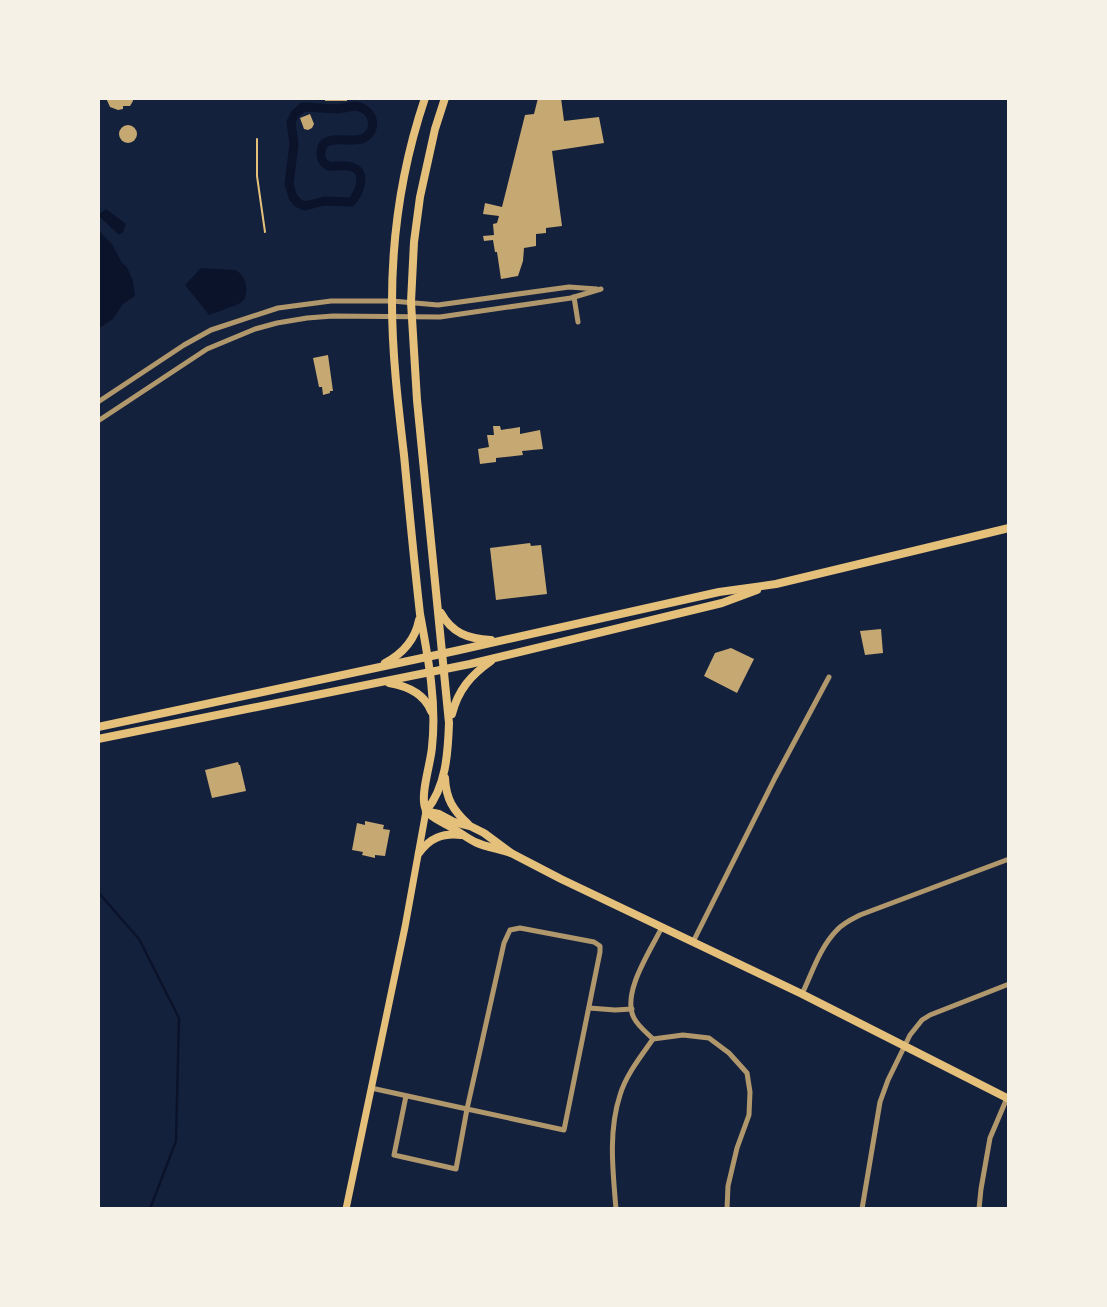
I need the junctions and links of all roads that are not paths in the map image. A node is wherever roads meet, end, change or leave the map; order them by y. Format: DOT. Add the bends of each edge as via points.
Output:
graph roads {
  1 [pos="425,98"];
  2 [pos="444,98"];
  3 [pos="574,297"];
  4 [pos="392,301"];
  5 [pos="411,302"];
  6 [pos="393,316"];
  7 [pos="411,316"];
  8 [pos="578,322"];
  9 [pos="98,402"];
  10 [pos="98,421"];
  11 [pos="1009,528"];
  12 [pos="776,584"];
  13 [pos="438,608"];
  14 [pos="420,614"];
  15 [pos="504,640"];
  16 [pos="443,654"];
  17 [pos="427,657"];
  18 [pos="495,659"];
  19 [pos="379,667"];
  20 [pos="445,670"];
  21 [pos="429,673"];
  22 [pos="829,677"];
  23 [pos="382,682"];
  24 [pos="434,723"];
  25 [pos="449,723"];
  26 [pos="98,727"];
  27 [pos="98,739"];
  28 [pos="444,772"];
  29 [pos="426,811"];
  30 [pos="470,826"];
  31 [pos="462,835"];
  32 [pos="419,853"];
  33 [pos="511,853"];
  34 [pos="1009,859"];
  35 [pos="662,927"];
  36 [pos="693,942"];
  37 [pos="1009,984"];
  38 [pos="802,994"];
  39 [pos="589,1008"];
  40 [pos="632,1009"];
  41 [pos="653,1039"];
  42 [pos="905,1045"];
  43 [pos="371,1088"];
  44 [pos="406,1096"];
  45 [pos="1008,1098"];
  46 [pos="467,1109"];
  47 [pos="346,1209"];
  48 [pos="616,1209"];
  49 [pos="727,1209"];
  50 [pos="862,1209"];
  51 [pos="979,1209"];
  1 -- 4 [label="main road" via="401,194"];
  2 -- 5 [label="main road" via="420,197"];
  3 -- 5 [label="street" via="601,289 569,287 439,305"];
  3 -- 7 [label="street" via="440,317"];
  3 -- 8 [label="street"];
  4 -- 5 [label="street"];
  4 -- 6 [label="main road"];
  4 -- 9 [label="street" via="289,306 229,323 184,345"];
  5 -- 7 [label="main road"];
  6 -- 7 [label="street"];
  6 -- 10 [label="street" via="319,317 255,329 207,349"];
  6 -- 14 [label="main road"];
  7 -- 13 [label="main road"];
  11 -- 12 [label="main road"];
  12 -- 15 [label="main road" via="719,592"];
  12 -- 18 [label="main road" via="722,603"];
  13 -- 15 [label="main road" via="461,634"];
  13 -- 16 [label="main road"];
  14 -- 17 [label="main road"];
  14 -- 19 [label="main road" via="408,645"];
  15 -- 16 [label="main road"];
  16 -- 17 [label="main road"];
  16 -- 20 [label="main road"];
  17 -- 19 [label="main road"];
  17 -- 21 [label="main road"];
  18 -- 20 [label="main road"];
  18 -- 25 [label="main road" via="465,684"];
  19 -- 26 [label="main road"];
  20 -- 21 [label="main road"];
  20 -- 25 [label="main road"];
  21 -- 23 [label="main road"];
  21 -- 24 [label="main road"];
  22 -- 36 [label="street"];
  23 -- 24 [label="main road" via="407,687 423,698"];
  23 -- 27 [label="main road"];
  24 -- 29 [label="main road" via="423,799"];
  25 -- 28 [label="main road"];
  28 -- 29 [label="main road"];
  28 -- 30 [label="main road" via="450,803"];
  29 -- 30 [label="main road"];
  29 -- 31 [label="main road"];
  29 -- 32 [label="main road"];
  30 -- 33 [label="main road"];
  31 -- 32 [label="main road" via="437,836"];
  31 -- 33 [label="main road"];
  32 -- 43 [label="main road"];
  33 -- 35 [label="main road"];
  34 -- 38 [label="street" via="846,922 825,946"];
  35 -- 36 [label="main road"];
  35 -- 40 [label="street" via="634,985"];
  36 -- 38 [label="main road"];
  37 -- 42 [label="street" via="930,1015 917,1025"];
  38 -- 42 [label="main road"];
  39 -- 40 [label="street"];
  39 -- 46 [label="street" via="564,1130"];
  39 -- 46 [label="street" via="600,946 520,928 510,930"];
  40 -- 41 [label="street" via="634,1018"];
  41 -- 48 [label="street" via="620,1094 613,1128"];
  41 -- 49 [label="street" via="709,1038 747,1073 749,1115 728,1186"];
  42 -- 45 [label="main road"];
  42 -- 50 [label="street" via="880,1102"];
  43 -- 44 [label="street"];
  43 -- 47 [label="main road"];
  44 -- 46 [label="street"];
  44 -- 46 [label="street" via="394,1155 456,1169"];
  45 -- 51 [label="street" via="990,1138"];
}
